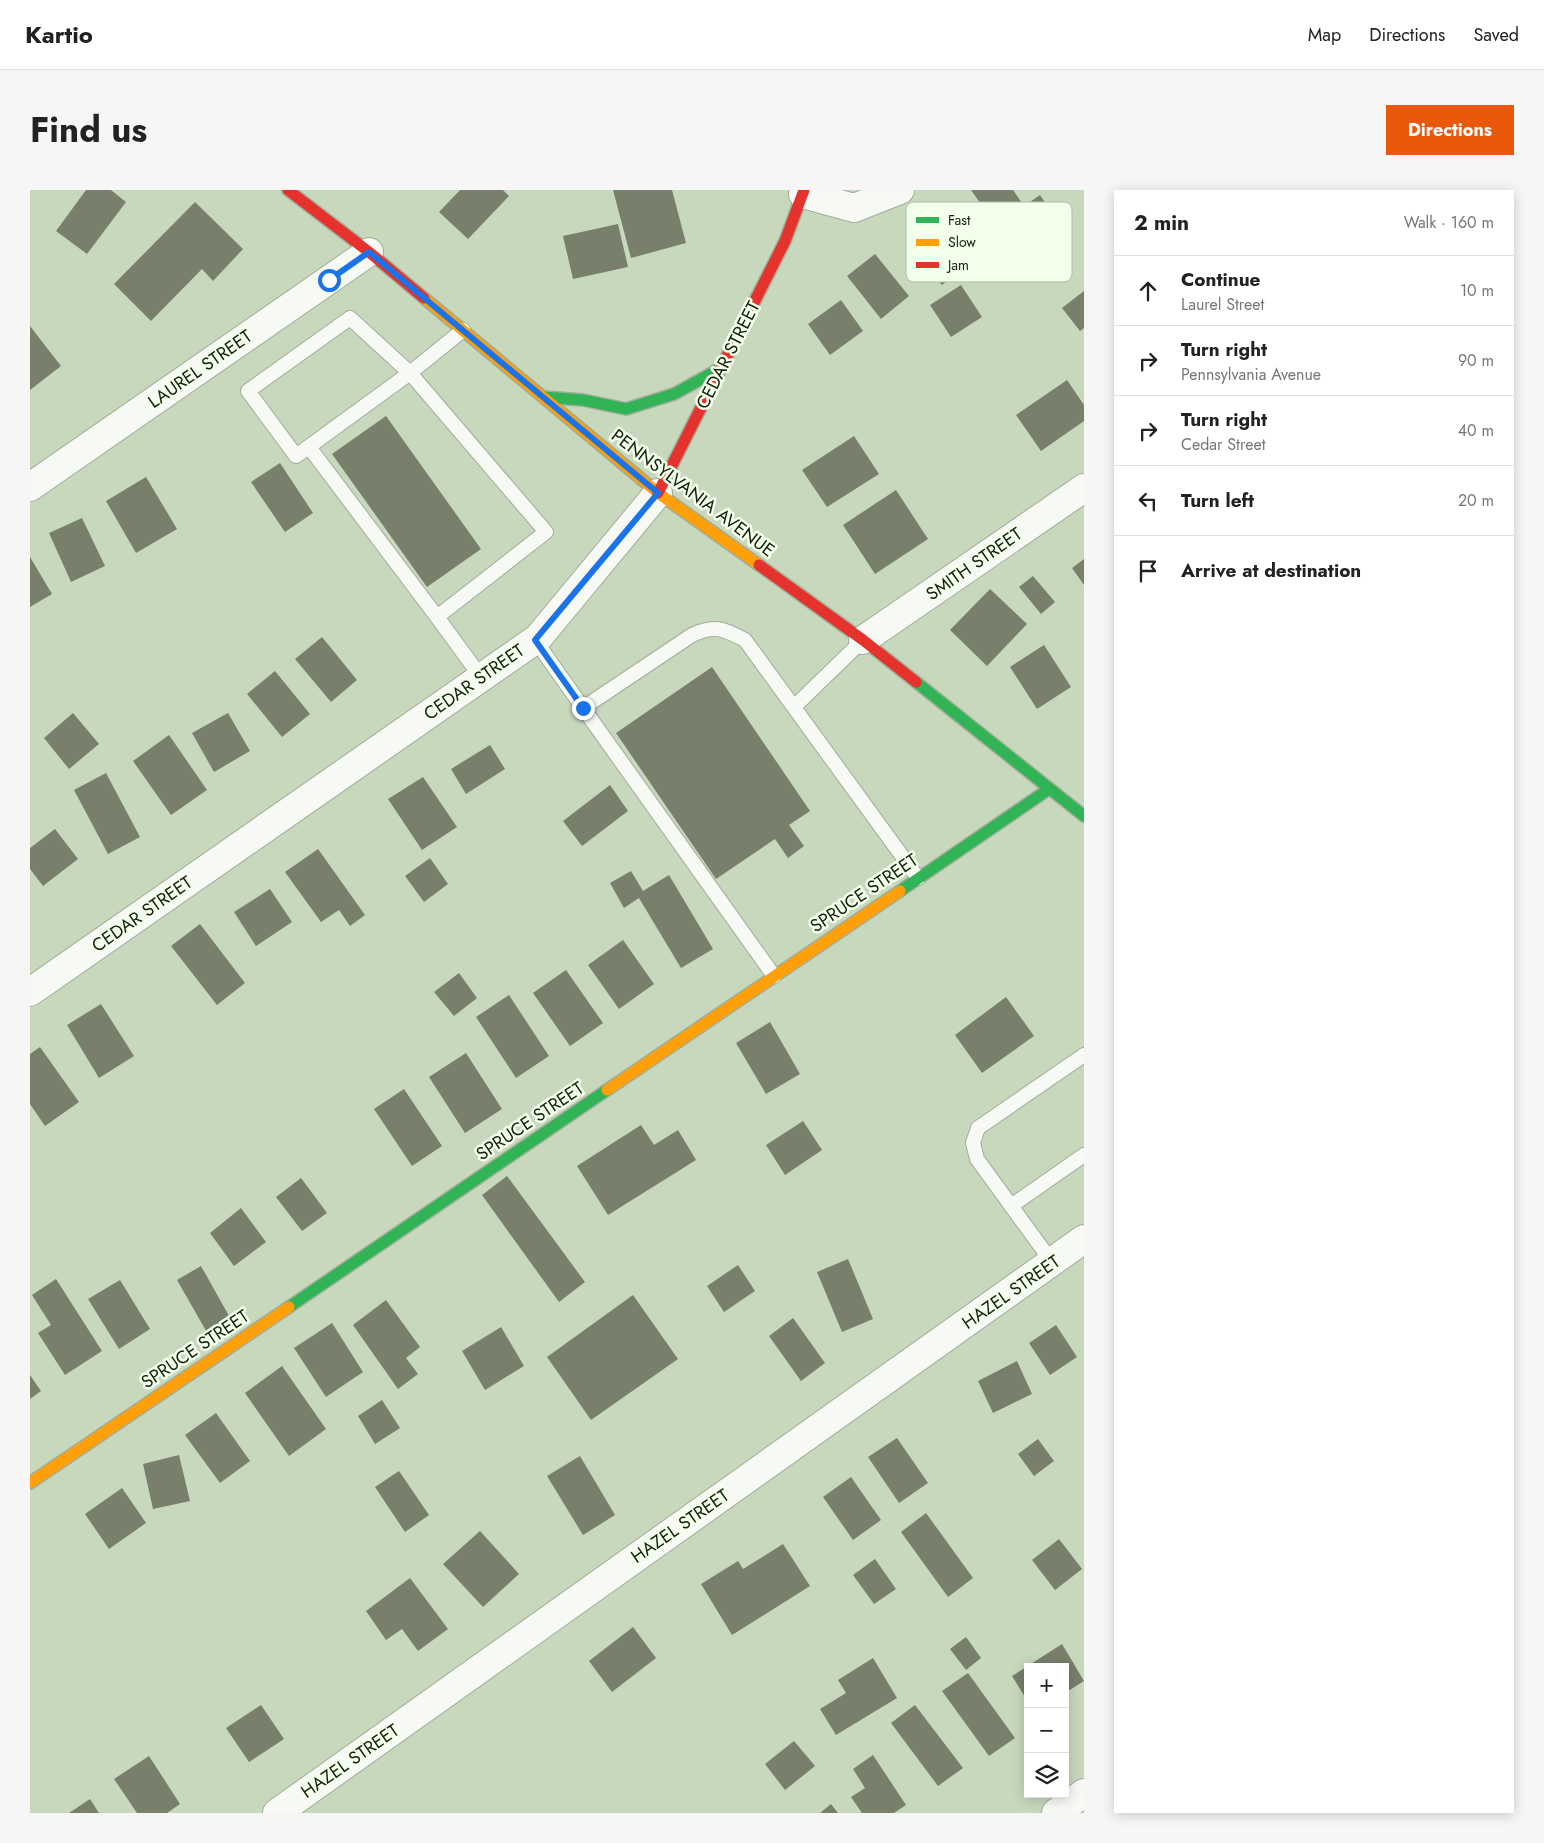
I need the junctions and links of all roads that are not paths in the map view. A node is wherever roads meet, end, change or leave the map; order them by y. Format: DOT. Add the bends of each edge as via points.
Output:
graph roads {
  1 [pos="288,190"];
  2 [pos="900,190"];
  3 [pos="804,192"];
  4 [pos="369,252"];
  5 [pos="463,330"];
  6 [pos="723,367"];
  7 [pos="410,373"];
  8 [pos="543,397"];
  9 [pos="309,447"];
  10 [pos="30,487"];
  11 [pos="1084,488"];
  12 [pos="658,493"];
  13 [pos="437,617"];
  14 [pos="535,640"];
  15 [pos="863,640"];
  16 [pos="481,677"];
  17 [pos="794,707"];
  18 [pos="583,708"];
  19 [pos="1049,789"];
  20 [pos="1084,816"];
  21 [pos="918,878"];
  22 [pos="774,976"];
  23 [pos="30,992"];
  24 [pos="1084,1055"];
  25 [pos="1084,1155"];
  26 [pos="1011,1206"];
  27 [pos="1084,1239"];
  28 [pos="1052,1262"];
  29 [pos="30,1483"];
  30 [pos="1084,1793"];
  31 [pos="277,1813"];
  32 [pos="1056,1813"];
  1 -- 4 [label="main road, PENNSYLVANIA AVENUE"];
  2 -- 3 [label="street" via="854,208"];
  3 -- 6 [label="main road, CEDAR STREET" via="785,242"];
  4 -- 5 [label="main road, PENNSYLVANIA AVENUE"];
  4 -- 10 [label="street, LAUREL STREET"];
  5 -- 7 [label="lane"];
  5 -- 8 [label="main road, PENNSYLVANIA AVENUE"];
  6 -- 8 [label="main road" via="674,394 626,408"];
  6 -- 12 [label="main road, CEDAR STREET"];
  7 -- 9 [label="lane"];
  7 -- 9 [label="lane" via="350,318 248,391 296,456"];
  7 -- 13 [label="lane" via="546,532"];
  8 -- 12 [label="main road, PENNSYLVANIA AVENUE"];
  9 -- 13 [label="lane"];
  11 -- 15 [label="street, SMITH STREET"];
  12 -- 14 [label="street, CEDAR STREET"];
  12 -- 15 [label="main road, PENNSYLVANIA AVENUE"];
  13 -- 16 [label="lane"];
  14 -- 16 [label="street, CEDAR STREET"];
  14 -- 18 [label="lane"];
  15 -- 17 [label="lane"];
  15 -- 19 [label="main road, PENNSYLVANIA AVENUE"];
  16 -- 23 [label="street, CEDAR STREET"];
  17 -- 18 [label="lane" via="745,640 723,629 706,628"];
  17 -- 21 [label="lane"];
  18 -- 22 [label="lane"];
  19 -- 20 [label="main road, PENNSYLVANIA AVENUE"];
  19 -- 21 [label="main road, SPRUCE STREET"];
  21 -- 22 [label="main road, SPRUCE STREET"];
  22 -- 29 [label="main road, SPRUCE STREET"];
  24 -- 26 [label="lane" via="978,1128 973,1143 977,1159"];
  25 -- 26 [label="lane"];
  26 -- 28 [label="lane"];
  27 -- 28 [label="street, HAZEL STREET"];
  28 -- 31 [label="street, HAZEL STREET"];
  30 -- 32 [label="street"];
}
